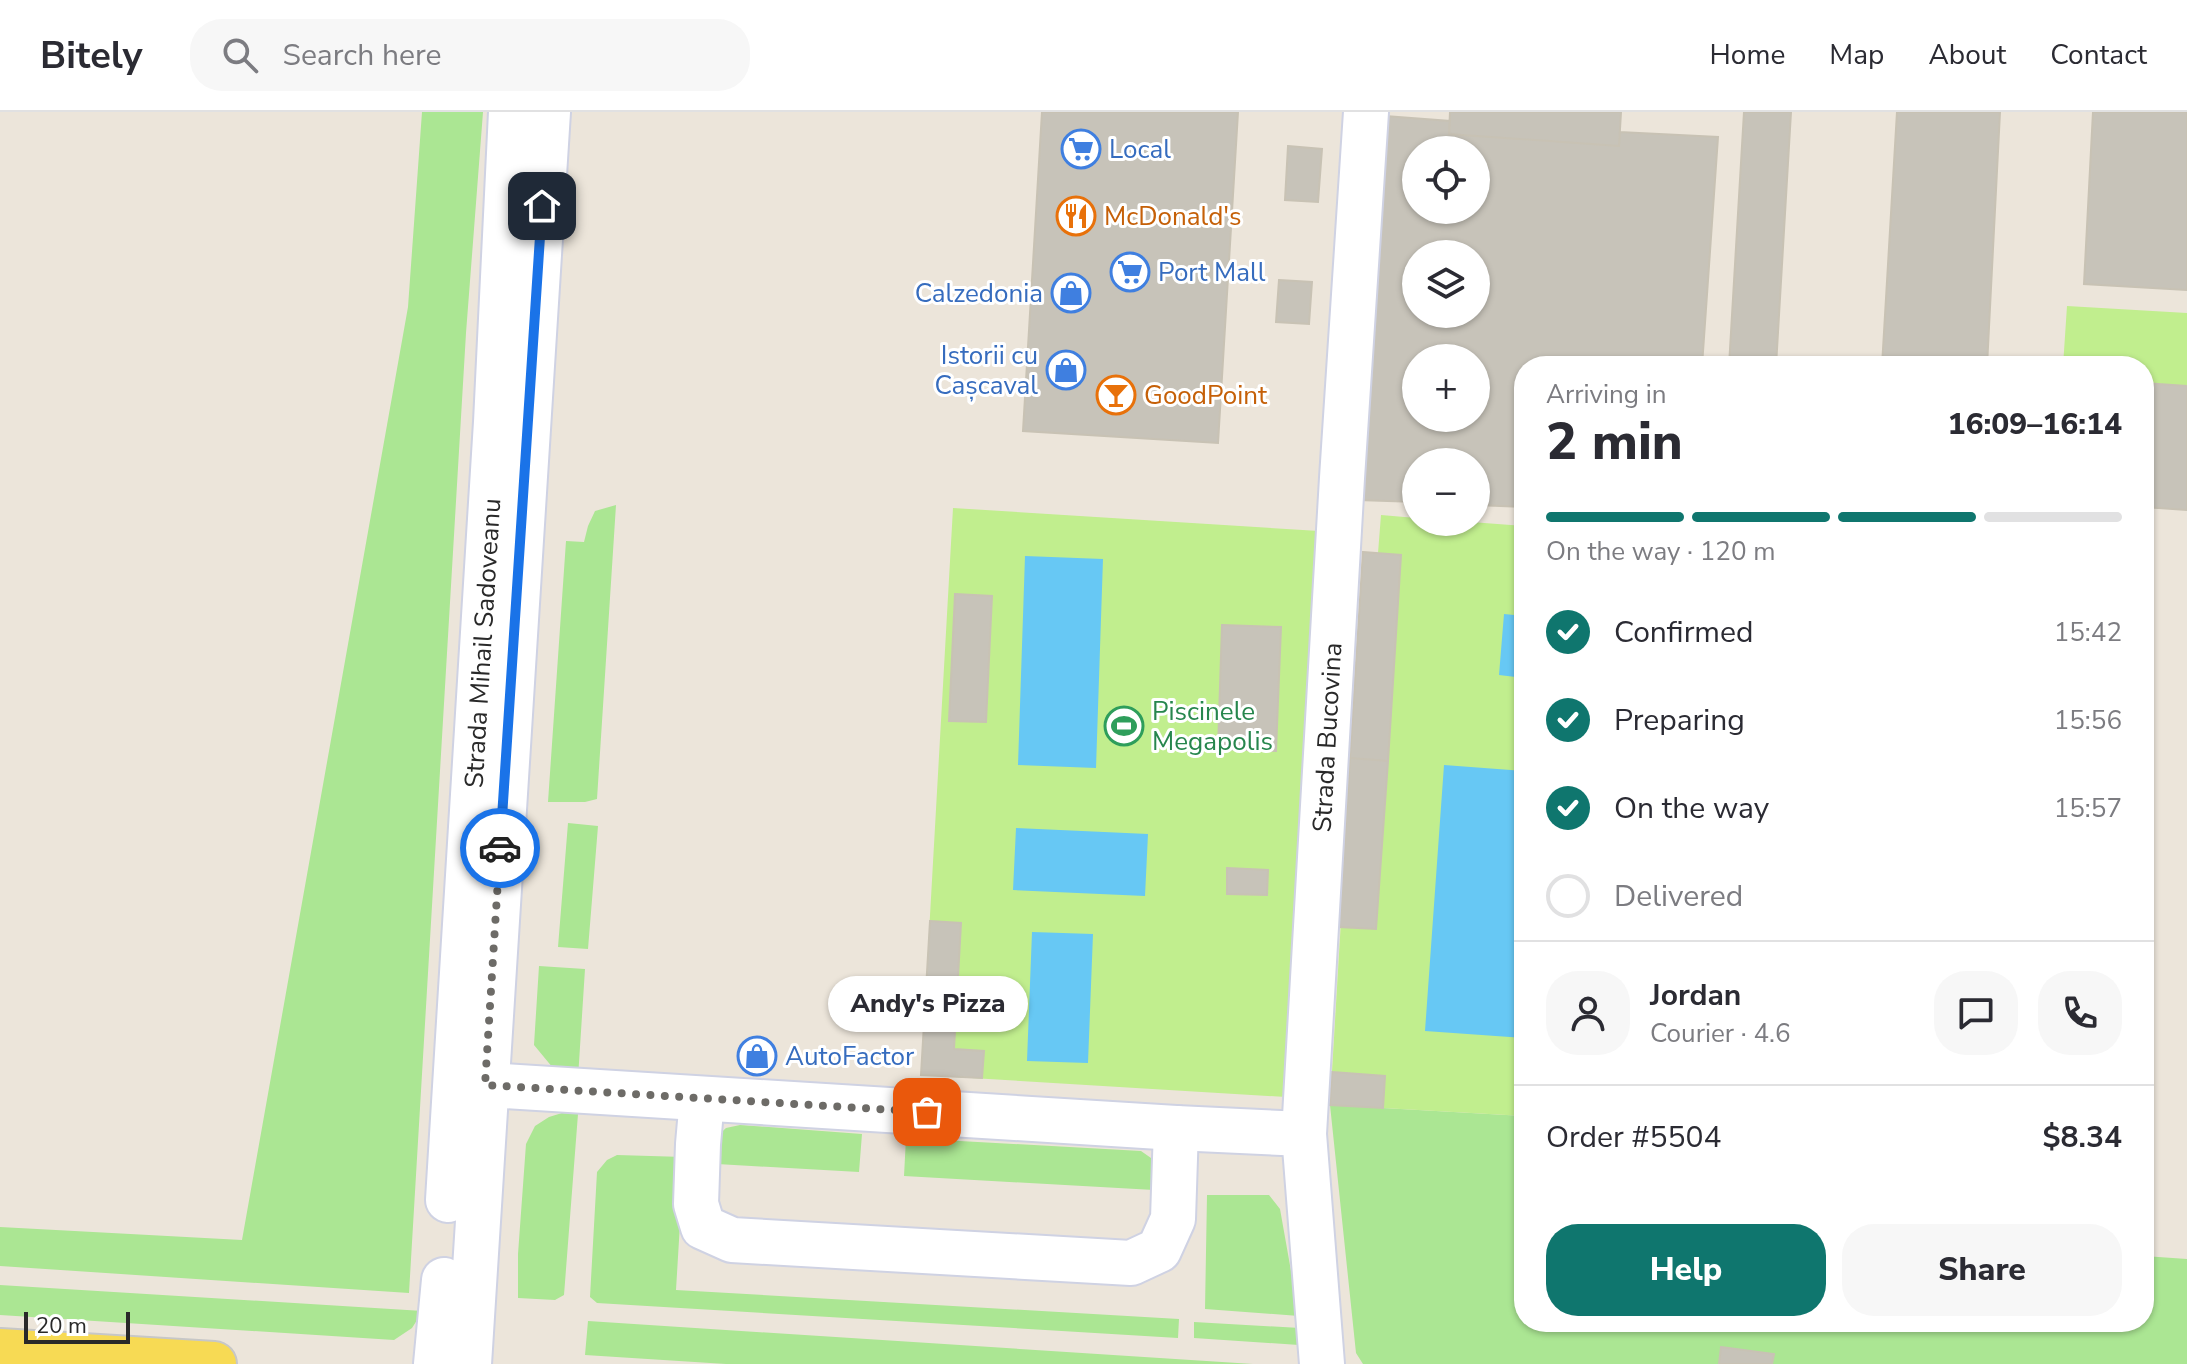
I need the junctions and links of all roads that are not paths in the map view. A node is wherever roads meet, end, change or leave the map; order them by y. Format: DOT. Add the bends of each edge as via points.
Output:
graph roads {
  1 [pos="511,112"];
  2 [pos="548,112"];
  3 [pos="1366,112"];
  4 [pos="470,1084"];
  5 [pos="702,1099"];
  6 [pos="1176,1128"];
  7 [pos="1304,1134"];
  8 [pos="0,1351"];
  9 [pos="214,1364"];
  10 [pos="436,1364"];
  11 [pos="469,1364"];
  12 [pos="1322,1364"];
  1 -- 4 [label="street, Strada Mihail Sadoveanu"];
  2 -- 4 [label="street, Strada Mihail Sadoveanu"];
  3 -- 7 [label="street, Strada Bucovina"];
  4 -- 5 [label="street"];
  4 -- 10 [label="street, Strada Mihail Sadoveanu"];
  4 -- 11 [label="street, Strada Mihail Sadoveanu"];
  5 -- 6 [label="street"];
  5 -- 6 [label="street" via="696,1204 703,1227 732,1240 1131,1263 1159,1250 1173,1219"];
  6 -- 7 [label="street"];
  7 -- 12 [label="street, Strada Bucovina"];
  8 -- 9 [label="main road"];
}
